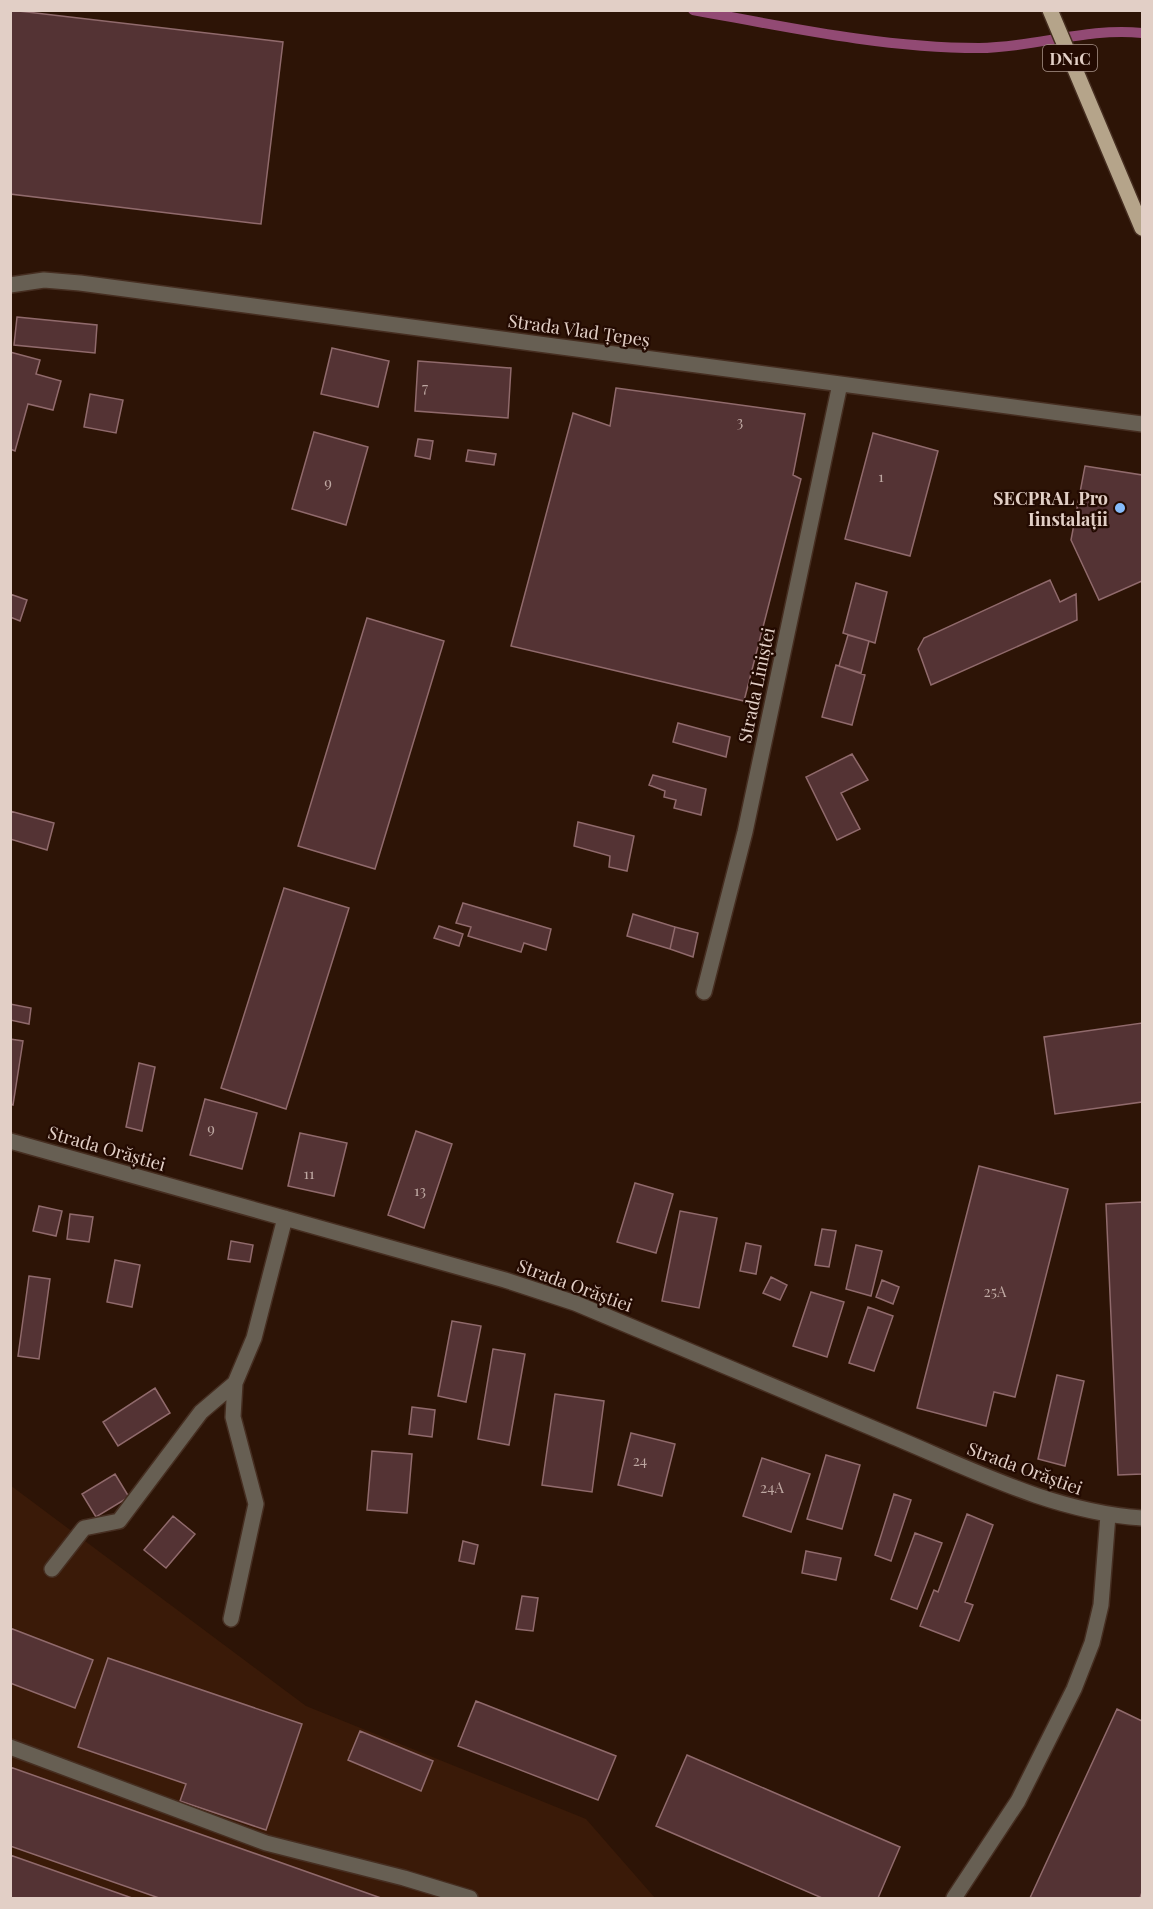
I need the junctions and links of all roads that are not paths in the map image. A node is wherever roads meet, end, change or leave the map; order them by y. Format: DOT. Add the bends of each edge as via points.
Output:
graph roads {
  1 [pos="1050,10"];
  2 [pos="1143,228"];
  3 [pos="10,285"];
  4 [pos="840,384"];
  5 [pos="1143,424"];
  6 [pos="704,992"];
  7 [pos="10,1141"];
  8 [pos="285,1218"];
  9 [pos="235,1383"];
  10 [pos="1108,1515"];
  11 [pos="1143,1518"];
  12 [pos="52,1569"];
  13 [pos="231,1619"];
  14 [pos="10,1747"];
  15 [pos="470,1899"];
  16 [pos="954,1899"];
  1 -- 2 [label="main road, DN1C"];
  3 -- 4 [label="street, Strada Vlad Țepeș" via="44,280 80,283"];
  4 -- 5 [label="street, Strada Vlad Țepeș"];
  4 -- 6 [label="street, Strada Liniștei" via="745,832"];
  7 -- 8 [label="street, Strada Orăștiei"];
  8 -- 9 [label="street" via="254,1338"];
  8 -- 10 [label="street, Strada Orăștiei" via="575,1303 990,1477 1068,1507"];
  9 -- 12 [label="street" via="201,1412 119,1521 84,1528"];
  9 -- 13 [label="street" via="232,1417 256,1504"];
  10 -- 11 [label="street, Strada Orăștiei"];
  10 -- 16 [label="street" via="1101,1605 1092,1643 1074,1689 1018,1801"];
  14 -- 15 [label="street" via="266,1843"];
}
